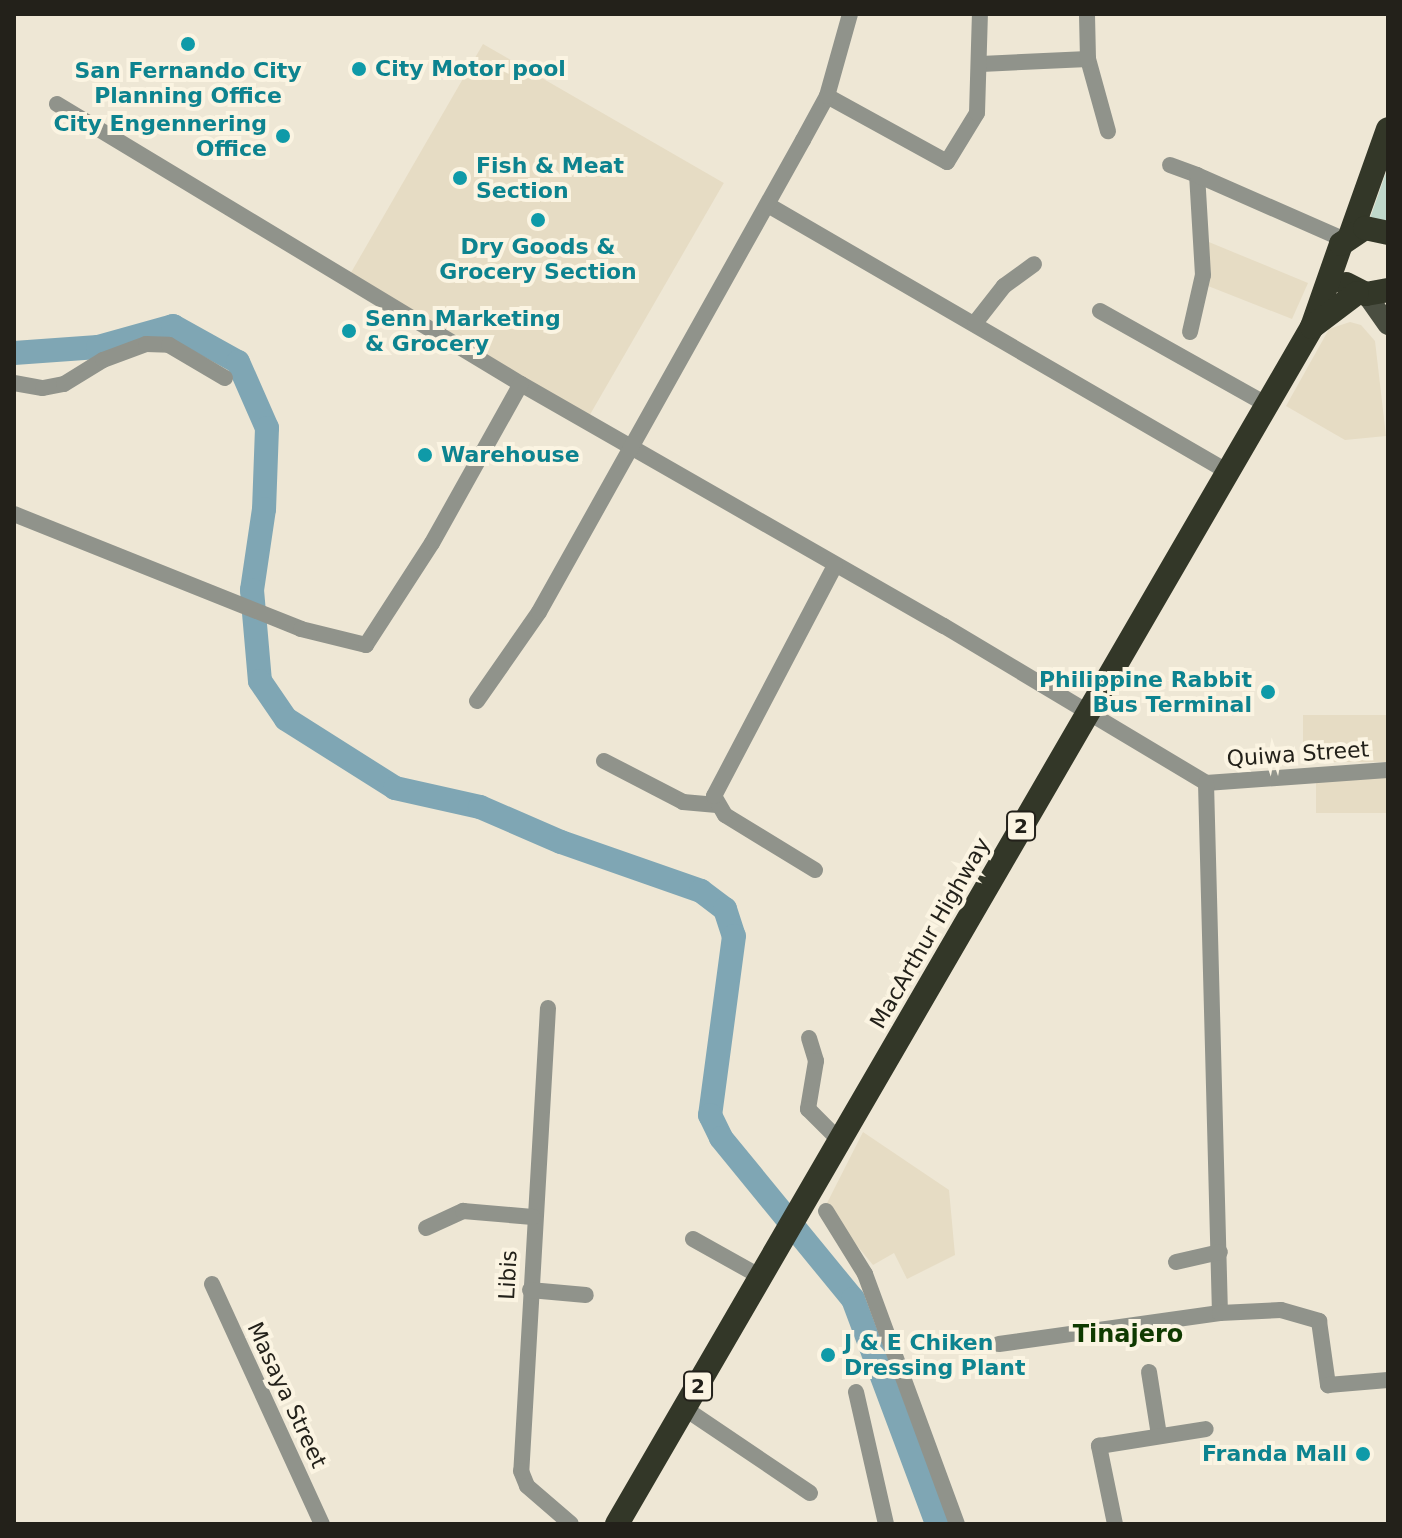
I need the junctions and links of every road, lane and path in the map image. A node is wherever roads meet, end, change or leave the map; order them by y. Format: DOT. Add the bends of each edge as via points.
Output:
graph roads {
  1 [pos="850,14"];
  2 [pos="980,14"];
  3 [pos="1087,14"];
  4 [pos="1088,59"];
  5 [pos="981,64"];
  6 [pos="827,96"];
  7 [pos="57,104"];
  8 [pos="1388,129"];
  9 [pos="1108,131"];
  10 [pos="1170,165"];
  11 [pos="1197,175"];
  12 [pos="768,205"];
  13 [pos="1388,233"];
  14 [pos="1344,244"];
  15 [pos="1034,264"];
  16 [pos="1370,292"];
  17 [pos="1100,311"];
  18 [pos="975,323"];
  19 [pos="1388,325"];
  20 [pos="1312,327"];
  21 [pos="1190,332"];
  22 [pos="225,378"];
  23 [pos="14,383"];
  24 [pos="521,384"];
  25 [pos="1269,406"];
  26 [pos="632,445"];
  27 [pos="1230,473"];
  28 [pos="14,514"];
  29 [pos="835,566"];
  30 [pos="477,701"];
  31 [pos="1087,709"];
  32 [pos="604,761"];
  33 [pos="1388,770"];
  34 [pos="1206,783"];
  35 [pos="717,805"];
  36 [pos="815,870"];
  37 [pos="548,1008"];
  38 [pos="809,1038"];
  39 [pos="839,1140"];
  40 [pos="826,1211"];
  41 [pos="533,1217"];
  42 [pos="426,1228"];
  43 [pos="693,1239"];
  44 [pos="1220,1252"];
  45 [pos="1176,1262"];
  46 [pos="761,1277"];
  47 [pos="212,1284"];
  48 [pos="530,1290"];
  49 [pos="586,1295"];
  50 [pos="1220,1313"];
  51 [pos="999,1344"];
  52 [pos="1149,1372"];
  53 [pos="1388,1380"];
  54 [pos="856,1392"];
  55 [pos="684,1408"];
  56 [pos="1206,1429"];
  57 [pos="1159,1435"];
  58 [pos="810,1493"];
  59 [pos="322,1524"];
  60 [pos="571,1524"];
  61 [pos="617,1524"];
  62 [pos="886,1524"];
  63 [pos="957,1524"];
  64 [pos="1115,1524"];
  1 -- 6 [label="street"];
  2 -- 5 [label="street"];
  3 -- 4 [label="street"];
  4 -- 5 [label="street"];
  4 -- 9 [label="street"];
  5 -- 6 [label="street" via="977,113 947,162"];
  6 -- 12 [label="street"];
  7 -- 24 [label="street, Quiwa Street"];
  8 -- 14 [label="highway, MacArthur Highway / 2"];
  10 -- 11 [label="street"];
  11 -- 14 [label="street"];
  11 -- 21 [label="street" via="1203,275"];
  12 -- 18 [label="street"];
  12 -- 26 [label="street"];
  13 -- 14 [label="highway" via="1372,228"];
  14 -- 16 [label="highway" via="1341,277"];
  14 -- 20 [label="highway, MacArthur Highway / 2" via="1317,302"];
  15 -- 18 [label="street" via="1004,286"];
  16 -- 19 [label="main road"];
  16 -- 20 [label="highway, MacArthur Highway / 2"];
  17 -- 25 [label="street"];
  18 -- 27 [label="street"];
  20 -- 25 [label="highway, MacArthur Highway / 2"];
  22 -- 23 [label="street" via="169,345 146,344 103,360 64,384 43,388"];
  24 -- 26 [label="street, Quiwa Street"];
  24 -- 28 [label="street" via="432,543 366,645 301,629"];
  25 -- 27 [label="highway, MacArthur Highway / 2"];
  26 -- 29 [label="street, Quiwa Street"];
  26 -- 30 [label="street" via="539,612"];
  27 -- 31 [label="highway, MacArthur Highway / 2"];
  29 -- 31 [label="street, Quiwa Street"];
  29 -- 35 [label="street" via="717,787"];
  31 -- 34 [label="street, Quiwa Street"];
  31 -- 39 [label="highway, MacArthur Highway / 2"];
  32 -- 35 [label="street" via="683,802"];
  33 -- 34 [label="street, Quiwa Street"];
  34 -- 44 [label="street"];
  35 -- 36 [label="street" via="768,845"];
  37 -- 41 [label="street, Libis"];
  38 -- 39 [label="street" via="816,1061 808,1109"];
  39 -- 46 [label="highway, MacArthur Highway / 2"];
  40 -- 63 [label="street" via="865,1274"];
  41 -- 42 [label="street" via="463,1211"];
  41 -- 48 [label="street, Libis"];
  43 -- 46 [label="street"];
  44 -- 45 [label="street"];
  44 -- 50 [label="street"];
  46 -- 55 [label="highway, MacArthur Highway / 2"];
  47 -- 59 [label="street, Masaya Street"];
  48 -- 49 [label="street"];
  48 -- 60 [label="street, Libis" via="521,1471 527,1486"];
  50 -- 51 [label="street"];
  50 -- 53 [label="street" via="1281,1310 1314,1316 1321,1326 1328,1385"];
  52 -- 57 [label="street"];
  54 -- 62 [label="street"];
  55 -- 58 [label="street"];
  55 -- 61 [label="highway, MacArthur Highway / 2"];
  56 -- 57 [label="street"];
  57 -- 64 [label="street" via="1099,1446"];
}
